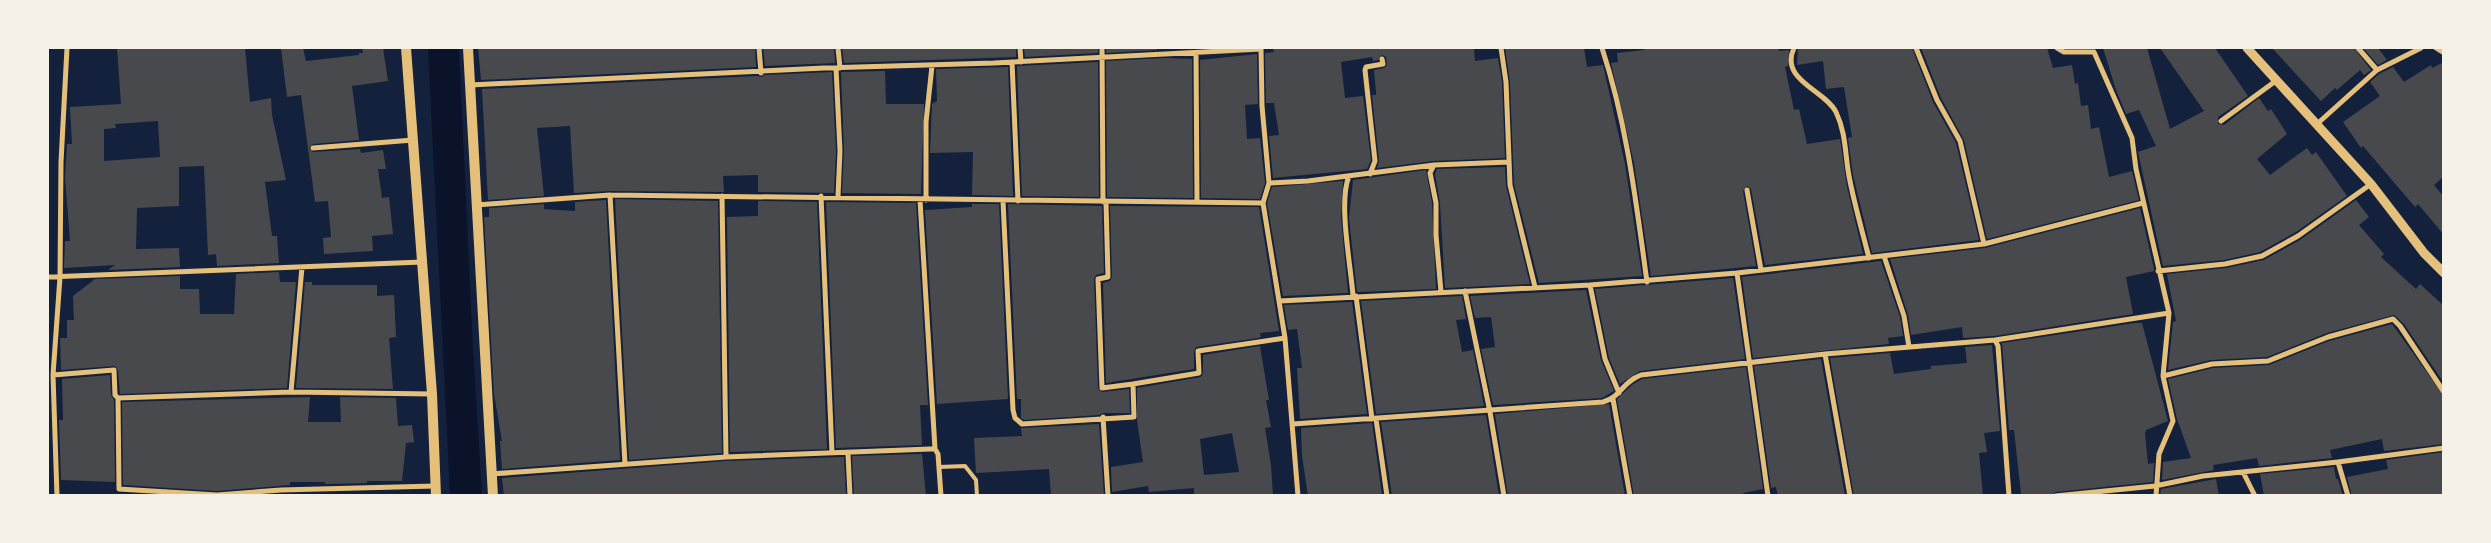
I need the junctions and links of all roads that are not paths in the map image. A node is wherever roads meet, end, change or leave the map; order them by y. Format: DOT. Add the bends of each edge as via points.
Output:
graph roads {
  1 [pos="67,48"];
  2 [pos="406,48"];
  3 [pos="468,48"];
  4 [pos="759,48"];
  5 [pos="838,48"];
  6 [pos="1020,48"];
  7 [pos="1102,48"];
  8 [pos="1261,48"];
  9 [pos="1501,48"];
  10 [pos="1602,48"];
  11 [pos="1794,48"];
  12 [pos="1916,48"];
  13 [pos="2057,48"];
  14 [pos="2247,48"];
  15 [pos="2358,48"];
  16 [pos="2421,48"];
  17 [pos="2436,48"];
  18 [pos="2444,53"];
  19 [pos="1196,54"];
  20 [pos="1102,57"];
  21 [pos="1382,59"];
  22 [pos="1012,62"];
  23 [pos="1021,62"];
  24 [pos="932,66"];
  25 [pos="838,68"];
  26 [pos="2377,70"];
  27 [pos="761,73"];
  28 [pos="2277,80"];
  29 [pos="469,85"];
  30 [pos="2221,121"];
  31 [pos="2316,124"];
  32 [pos="413,140"];
  33 [pos="313,148"];
  34 [pos="1509,162"];
  35 [pos="1434,165"];
  36 [pos="1370,174"];
  37 [pos="1349,176"];
  38 [pos="1269,183"];
  39 [pos="2371,184"];
  40 [pos="1747,190"];
  41 [pos="838,192"];
  42 [pos="610,196"];
  43 [pos="722,196"];
  44 [pos="821,196"];
  45 [pos="925,196"];
  46 [pos="1017,196"];
  47 [pos="1197,198"];
  48 [pos="1104,199"];
  49 [pos="1003,201"];
  50 [pos="1263,202"];
  51 [pos="2144,203"];
  52 [pos="476,205"];
  53 [pos="1984,244"];
  54 [pos="1884,256"];
  55 [pos="1869,258"];
  56 [pos="422,262"];
  57 [pos="302,267"];
  58 [pos="1761,270"];
  59 [pos="2158,271"];
  60 [pos="1737,273"];
  61 [pos="2444,273"];
  62 [pos="48,277"];
  63 [pos="60,277"];
  64 [pos="1647,282"];
  65 [pos="1590,285"];
  66 [pos="1534,287"];
  67 [pos="1465,291"];
  68 [pos="1441,292"];
  69 [pos="1355,296"];
  70 [pos="1280,301"];
  71 [pos="2169,313"];
  72 [pos="1285,338"];
  73 [pos="1995,340"];
  74 [pos="1909,347"];
  75 [pos="1826,354"];
  76 [pos="1749,364"];
  77 [pos="53,374"];
  78 [pos="2163,376"];
  79 [pos="1133,384"];
  80 [pos="291,392"];
  81 [pos="2444,392"];
  82 [pos="1619,393"];
  83 [pos="432,394"];
  84 [pos="118,398"];
  85 [pos="1613,399"];
  86 [pos="1490,412"];
  87 [pos="1103,418"];
  88 [pos="1374,419"];
  89 [pos="1293,424"];
  90 [pos="2444,448"];
  91 [pos="936,449"];
  92 [pos="832,453"];
  93 [pos="848,454"];
  94 [pos="726,457"];
  95 [pos="2338,462"];
  96 [pos="625,464"];
  97 [pos="939,467"];
  98 [pos="491,474"];
  99 [pos="2244,474"];
  100 [pos="2156,486"];
  101 [pos="436,491"];
  102 [pos="256,494"];
  103 [pos="57,496"];
  104 [pos="493,496"];
  105 [pos="850,496"];
  106 [pos="941,496"];
  107 [pos="977,496"];
  108 [pos="1108,496"];
  109 [pos="1298,496"];
  110 [pos="1387,496"];
  111 [pos="1504,496"];
  112 [pos="1630,496"];
  113 [pos="1768,496"];
  114 [pos="1850,496"];
  115 [pos="2008,496"];
  116 [pos="2055,496"];
  117 [pos="2156,496"];
  118 [pos="2255,496"];
  119 [pos="2348,496"];
  1 -- 63 [label="street" via="61,162"];
  2 -- 32 [label="main road"];
  3 -- 29 [label="main road"];
  4 -- 27 [label="street"];
  5 -- 25 [label="street"];
  6 -- 23 [label="street"];
  7 -- 20 [label="street"];
  8 -- 19 [label="street"];
  8 -- 38 [label="street"];
  9 -- 34 [label="street" via="1506,82"];
  10 -- 64 [label="street" via="1617,93 1625,132"];
  11 -- 55 [label="street" via="1792,67 1797,77 1835,110 1843,129 1848,175"];
  12 -- 53 [label="street" via="1937,100 1960,141"];
  13 -- 51 [label="street" via="2064,52 2094,52 2132,138"];
  14 -- 28 [label="street"];
  15 -- 26 [label="street"];
  16 -- 26 [label="street"];
  17 -- 18 [label="street"];
  19 -- 20 [label="street"];
  19 -- 47 [label="street"];
  20 -- 23 [label="street"];
  20 -- 48 [label="street"];
  21 -- 36 [label="street" via="1383,64 1366,67 1365,70 1375,161"];
  22 -- 23 [label="street"];
  22 -- 24 [label="street"];
  22 -- 46 [label="street"];
  24 -- 25 [label="street"];
  24 -- 45 [label="street" via="927,107"];
  25 -- 27 [label="street"];
  25 -- 41 [label="street"];
  26 -- 31 [label="street"];
  27 -- 29 [label="street"];
  28 -- 30 [label="street"];
  28 -- 31 [label="street"];
  29 -- 52 [label="main road"];
  31 -- 39 [label="street"];
  32 -- 33 [label="street"];
  32 -- 56 [label="main road"];
  34 -- 35 [label="street"];
  34 -- 66 [label="street" via="1510,185"];
  35 -- 36 [label="street"];
  35 -- 68 [label="street" via="1430,173 1436,203"];
  36 -- 37 [label="street"];
  37 -- 38 [label="street"];
  37 -- 69 [label="street" via="1345,185 1345,211"];
  38 -- 50 [label="street"];
  39 -- 59 [label="street" via="2298,236 2262,256 2225,264"];
  39 -- 61 [label="street" via="2424,253"];
  40 -- 58 [label="street"];
  41 -- 44 [label="street"];
  41 -- 45 [label="street"];
  42 -- 43 [label="street"];
  42 -- 52 [label="street"];
  42 -- 96 [label="street"];
  43 -- 44 [label="street"];
  43 -- 94 [label="street"];
  44 -- 92 [label="street"];
  45 -- 49 [label="street"];
  45 -- 91 [label="street"];
  46 -- 48 [label="street"];
  46 -- 49 [label="street"];
  47 -- 48 [label="street"];
  47 -- 50 [label="street"];
  48 -- 79 [label="street" via="1108,277 1098,278 1102,388"];
  49 -- 87 [label="street" via="1015,418 1022,424"];
  50 -- 70 [label="street"];
  51 -- 53 [label="street"];
  51 -- 59 [label="street"];
  52 -- 98 [label="main road"];
  53 -- 54 [label="street"];
  54 -- 55 [label="street"];
  54 -- 74 [label="street" via="1904,316"];
  55 -- 58 [label="street"];
  56 -- 57 [label="street"];
  56 -- 83 [label="main road"];
  57 -- 63 [label="street"];
  57 -- 80 [label="street"];
  58 -- 60 [label="street"];
  59 -- 71 [label="street"];
  60 -- 64 [label="street"];
  60 -- 76 [label="street"];
  62 -- 63 [label="street"];
  63 -- 77 [label="street"];
  64 -- 65 [label="street"];
  65 -- 66 [label="street"];
  65 -- 82 [label="street" via="1605,359"];
  66 -- 67 [label="street"];
  67 -- 68 [label="street"];
  67 -- 86 [label="street"];
  68 -- 69 [label="street"];
  69 -- 70 [label="street"];
  69 -- 88 [label="street"];
  70 -- 72 [label="street"];
  71 -- 73 [label="street"];
  71 -- 78 [label="street"];
  72 -- 79 [label="street" via="1198,352 1198,373"];
  72 -- 89 [label="street"];
  73 -- 74 [label="street"];
  73 -- 115 [label="street"];
  74 -- 75 [label="street"];
  75 -- 76 [label="street"];
  75 -- 114 [label="street"];
  76 -- 82 [label="street" via="1641,375 1630,379"];
  76 -- 113 [label="street"];
  77 -- 84 [label="street" via="114,370 115,395"];
  77 -- 103 [label="street"];
  78 -- 81 [label="street" via="2212,364 2268,360 2328,337 2393,319"];
  78 -- 100 [label="street" via="2173,421 2159,454"];
  79 -- 87 [label="street" via="1134,417"];
  80 -- 83 [label="street"];
  80 -- 84 [label="street"];
  82 -- 85 [label="street"];
  83 -- 101 [label="main road"];
  84 -- 102 [label="street" via="119,489 217,496"];
  85 -- 86 [label="street"];
  85 -- 112 [label="street"];
  86 -- 88 [label="street"];
  86 -- 111 [label="street"];
  87 -- 108 [label="street"];
  88 -- 89 [label="street"];
  88 -- 110 [label="street"];
  89 -- 109 [label="street"];
  90 -- 95 [label="street"];
  91 -- 93 [label="street"];
  91 -- 97 [label="street"];
  92 -- 93 [label="street"];
  92 -- 94 [label="street"];
  93 -- 105 [label="street"];
  94 -- 96 [label="street"];
  95 -- 99 [label="street"];
  95 -- 119 [label="street"];
  96 -- 98 [label="street"];
  97 -- 106 [label="street"];
  97 -- 107 [label="lane" via="964,466 976,480"];
  98 -- 104 [label="main road"];
  99 -- 100 [label="street" via="2203,476"];
  99 -- 118 [label="street"];
  100 -- 116 [label="street"];
  100 -- 117 [label="street"];
  101 -- 102 [label="street"];
}
